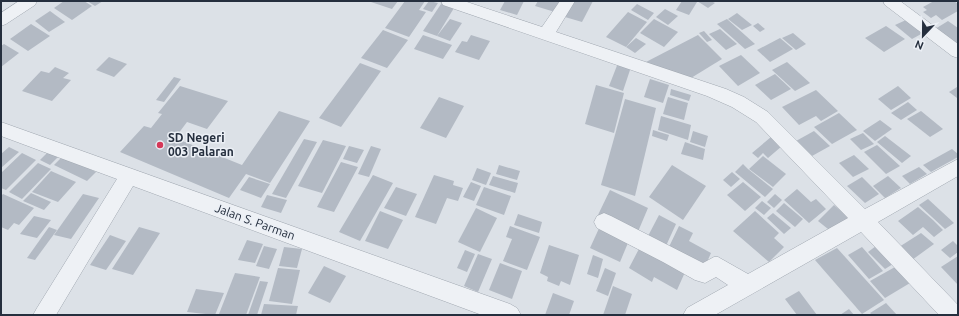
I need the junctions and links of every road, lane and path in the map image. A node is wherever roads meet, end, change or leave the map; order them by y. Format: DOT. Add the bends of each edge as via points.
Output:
graph roads {
  1 [pos="30,1"];
  2 [pos="448,1"];
  3 [pos="568,1"];
  4 [pos="890,1"];
  5 [pos="1,20"];
  6 [pos="546,34"];
  7 [pos="958,52"];
  8 [pos="1,129"];
  9 [pos="958,167"];
  10 [pos="129,176"];
  11 [pos="863,220"];
  12 [pos="604,222"];
  13 [pos="747,285"];
  14 [pos="44,315"];
  15 [pos="510,315"];
  16 [pos="694,315"];
  17 [pos="953,315"];
  1 -- 5 [label="street"];
  2 -- 6 [label="street"];
  3 -- 6 [label="street"];
  4 -- 7 [label="street"];
  6 -- 11 [label="street" via="726,95 744,104 762,117"];
  8 -- 10 [label="street, Jalan S. Parman"];
  9 -- 11 [label="street"];
  10 -- 14 [label="street"];
  10 -- 15 [label="street, Jalan S. Parman"];
  11 -- 13 [label="street"];
  11 -- 17 [label="street"];
  12 -- 13 [label="street" via="702,273 718,267"];
  13 -- 16 [label="street"];
}
